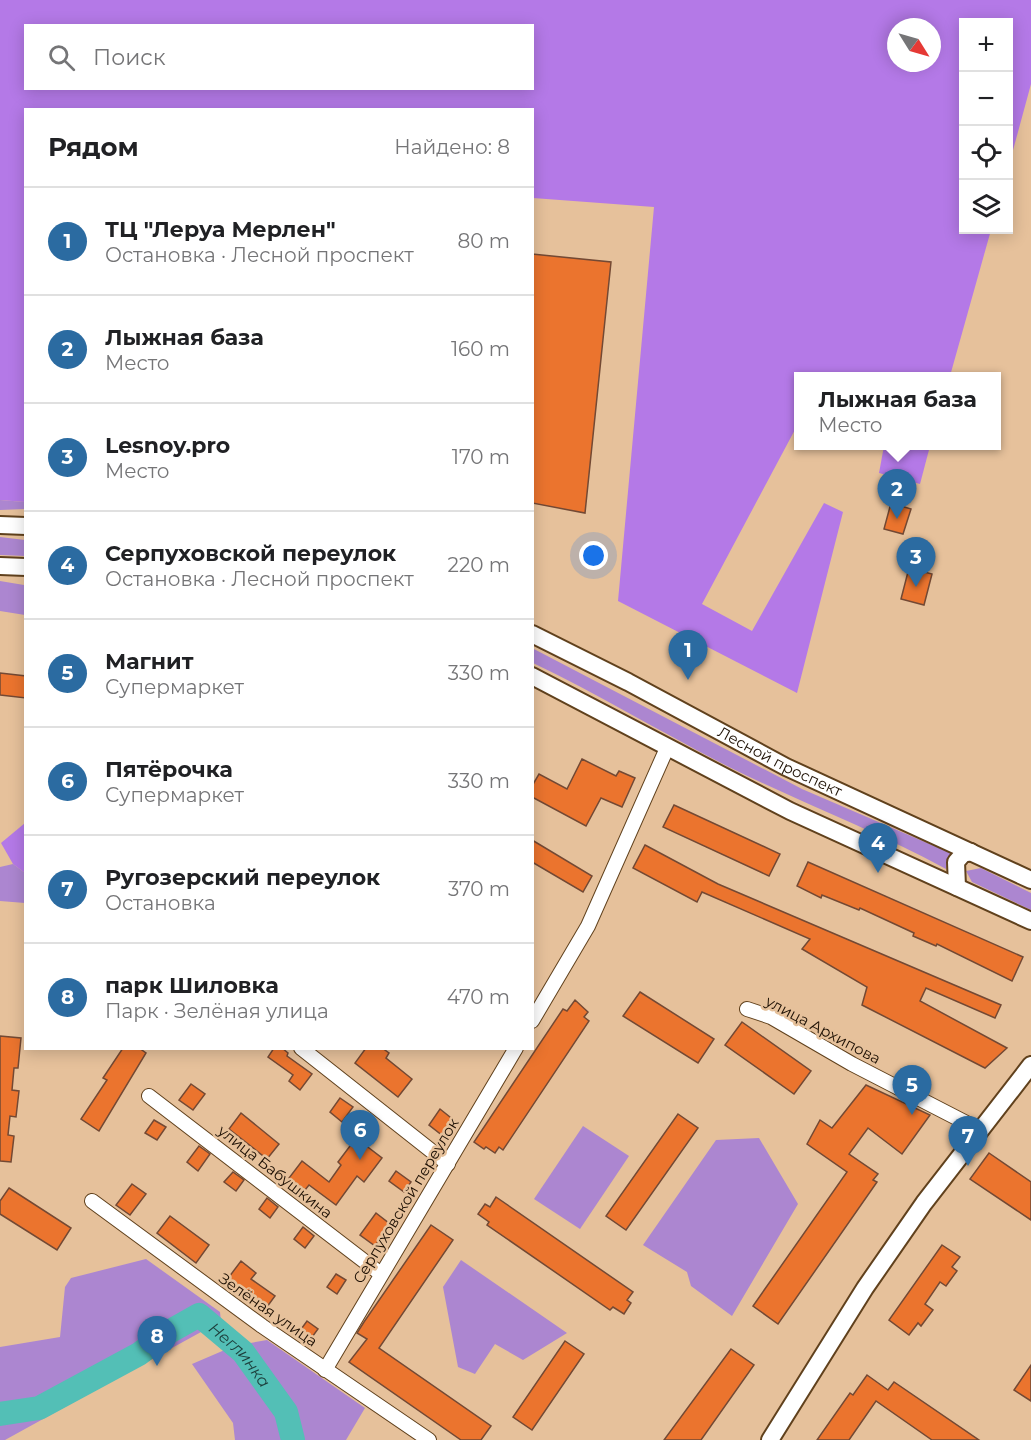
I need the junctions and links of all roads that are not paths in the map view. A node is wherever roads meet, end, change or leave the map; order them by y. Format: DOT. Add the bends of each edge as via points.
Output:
graph roads {
  1 [pos="0,525"];
  2 [pos="24,526"];
  3 [pos="0,566"];
  4 [pos="24,567"];
  5 [pos="534,635"];
  6 [pos="534,677"];
  7 [pos="667,748"];
  8 [pos="971,852"];
  9 [pos="1031,880"];
  10 [pos="957,887"];
  11 [pos="1031,921"];
  12 [pos="747,1009"];
  13 [pos="534,1018"];
  14 [pos="304,1050"];
  15 [pos="515,1050"];
  16 [pos="1031,1065"];
  17 [pos="148,1096"];
  18 [pos="980,1130"];
  19 [pos="448,1164"];
  20 [pos="92,1202"];
  21 [pos="381,1274"];
  22 [pos="325,1370"];
  23 [pos="429,1440"];
  24 [pos="770,1440"];
  1 -- 2 [label="main road"];
  3 -- 4 [label="main road"];
  5 -- 8 [label="main road, Лесной проспект" via="786,768"];
  6 -- 7 [label="main road"];
  7 -- 10 [label="main road" via="790,811"];
  7 -- 13 [label="street" via="588,926"];
  8 -- 9 [label="main road, Лесной проспект"];
  8 -- 10 [label="main road" via="956,862"];
  10 -- 11 [label="main road"];
  12 -- 18 [label="street, улица Архипова" via="771,1017"];
  14 -- 19 [label="street"];
  15 -- 19 [label="street, Серпуховской переулок"];
  16 -- 18 [label="main road"];
  17 -- 21 [label="street, улица Бабушкина"];
  18 -- 24 [label="main road" via="865,1288"];
  19 -- 21 [label="street, Серпуховской переулок"];
  20 -- 22 [label="street, Зелёная улица"];
  21 -- 22 [label="street, Серпуховской переулок"];
  22 -- 23 [label="street, Зелёная улица"];
}
